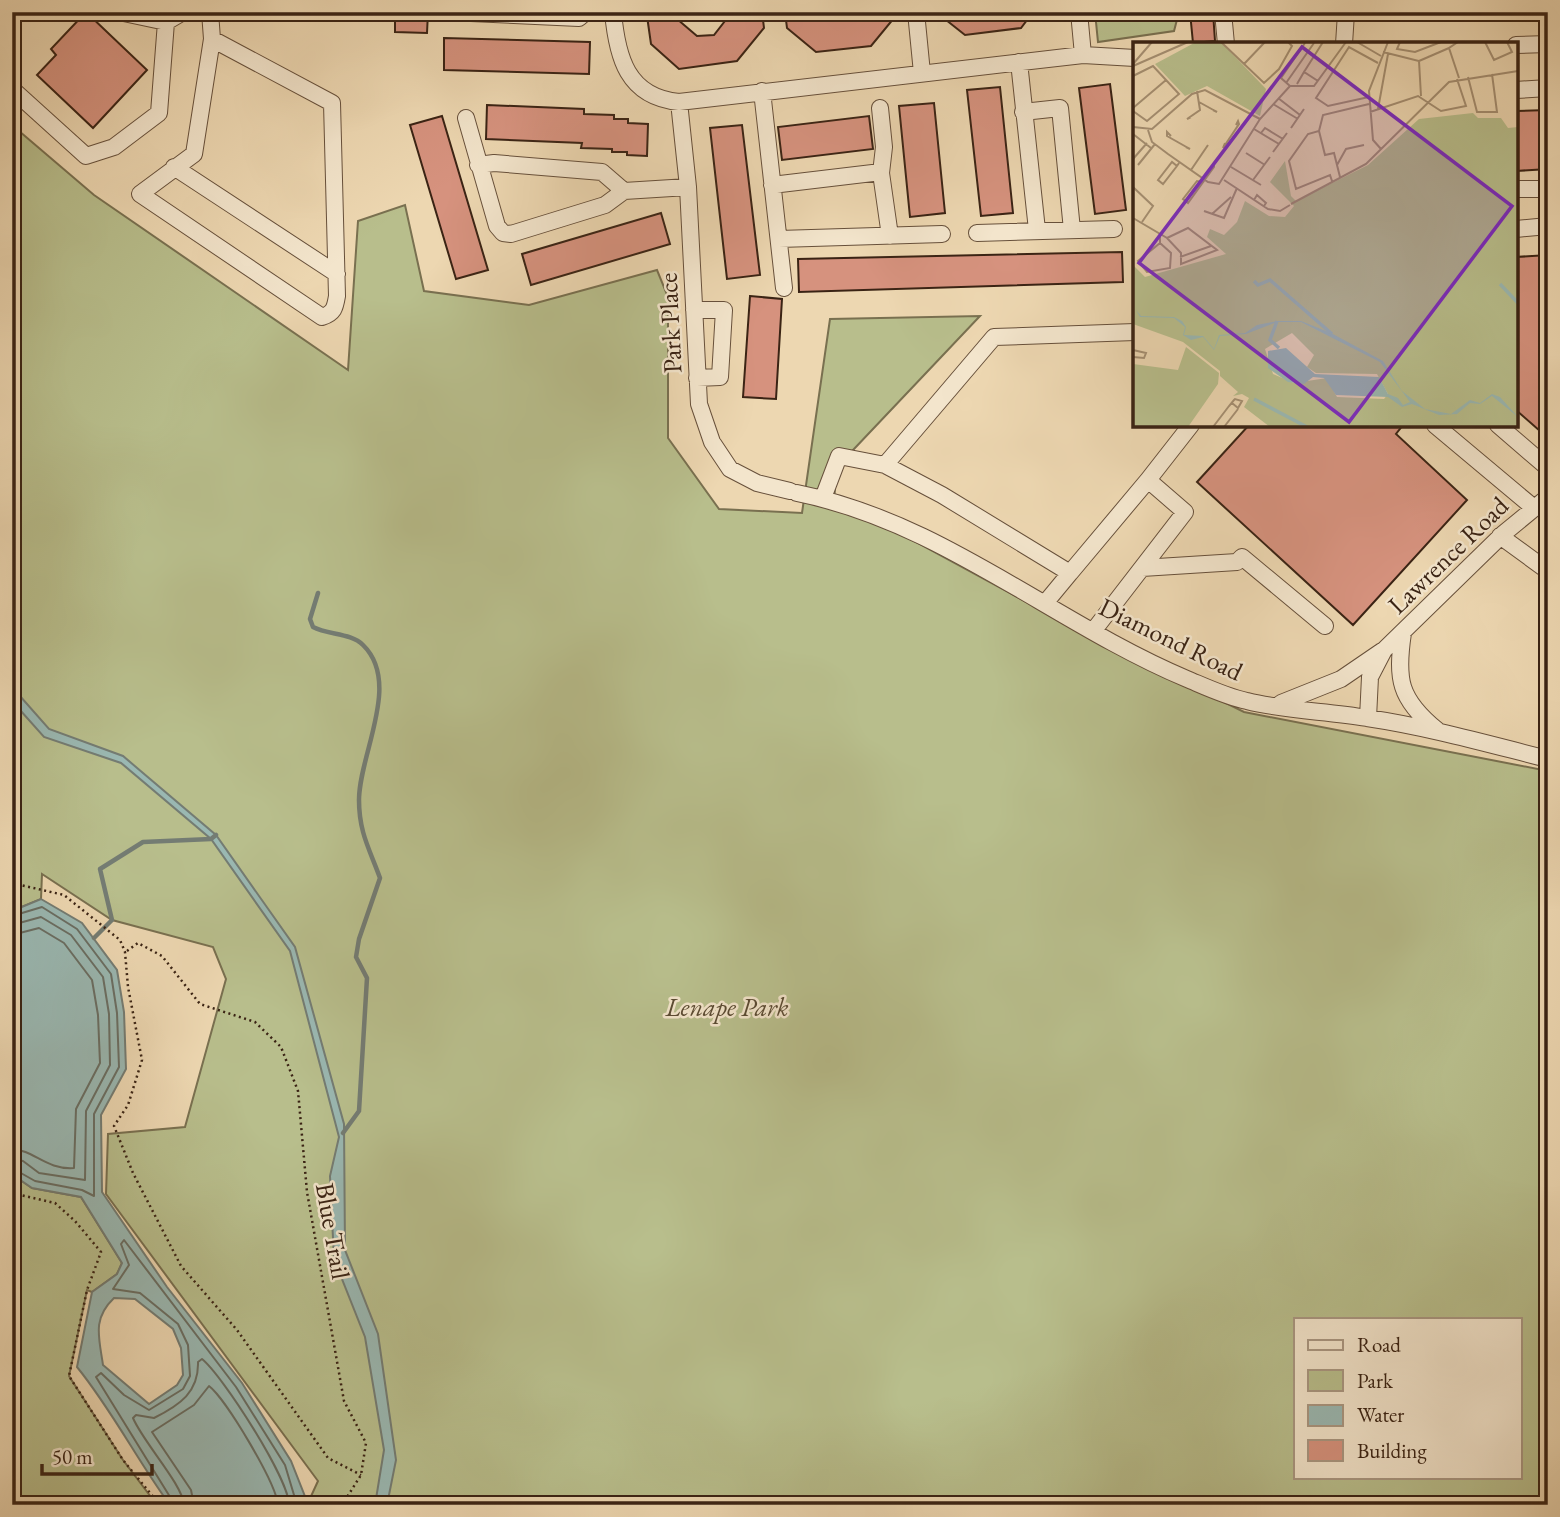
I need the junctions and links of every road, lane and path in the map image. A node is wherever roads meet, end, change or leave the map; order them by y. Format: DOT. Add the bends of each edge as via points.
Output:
graph roads {
  1 [pos="119,12"];
  2 [pos="183,12"];
  3 [pos="211,12"];
  4 [pos="448,12"];
  5 [pos="586,12"];
  6 [pos="614,12"];
  7 [pos="916,12"];
  8 [pos="1079,12"];
  9 [pos="1223,12"];
  10 [pos="1355,12"];
  11 [pos="166,22"];
  12 [pos="212,39"];
  13 [pos="1226,42"];
  14 [pos="1344,42"];
  15 [pos="1548,44"];
  16 [pos="1518,45"];
  17 [pos="1083,55"];
  18 [pos="1133,58"];
  19 [pos="1018,62"];
  20 [pos="922,73"];
  21 [pos="1548,88"];
  22 [pos="12,89"];
  23 [pos="1518,90"];
  24 [pos="762,91"];
  25 [pos="679,102"];
  26 [pos="880,108"];
  27 [pos="1023,112"];
  28 [pos="466,118"];
  29 [pos="478,165"];
  30 [pos="174,167"];
  31 [pos="881,172"];
  32 [pos="772,185"];
  33 [pos="688,187"];
  34 [pos="1518,189"];
  35 [pos="1548,189"];
  36 [pos="624,191"];
  37 [pos="1548,226"];
  38 [pos="1114,229"];
  39 [pos="1518,229"];
  40 [pos="1037,230"];
  41 [pos="1072,230"];
  42 [pos="977,233"];
  43 [pos="942,234"];
  44 [pos="890,236"];
  45 [pos="779,239"];
  46 [pos="337,274"];
  47 [pos="784,288"];
  48 [pos="694,310"];
  49 [pos="1133,332"];
  50 [pos="697,378"];
  51 [pos="1189,427"];
  52 [pos="1437,427"];
  53 [pos="1500,427"];
  54 [pos="885,465"];
  55 [pos="1548,468"];
  56 [pos="1148,480"];
  57 [pos="794,492"];
  58 [pos="1548,496"];
  59 [pos="823,498"];
  60 [pos="1534,508"];
  61 [pos="1500,536"];
  62 [pos="1544,563"];
  63 [pos="1142,568"];
  64 [pos="1070,573"];
  65 [pos="1046,602"];
  66 [pos="1325,626"];
  67 [pos="1094,630"];
  68 [pos="1403,632"];
  69 [pos="1384,650"];
  70 [pos="1276,705"];
  71 [pos="1368,718"];
  72 [pos="1439,731"];
  73 [pos="1548,759"];
  74 [pos="12,883"];
  75 [pos="125,952"];
  76 [pos="12,1193"];
  77 [pos="361,1475"];
  78 [pos="160,1505"];
  79 [pos="342,1505"];
  1 -- 11 [label="street"];
  2 -- 11 [label="street"];
  3 -- 12 [label="street"];
  4 -- 5 [label="street" via="579,18"];
  6 -- 25 [label="street" via="620,59 630,76 660,100"];
  7 -- 20 [label="street"];
  8 -- 17 [label="street"];
  9 -- 13 [label="street"];
  10 -- 14 [label="street" via="1346,13"];
  11 -- 22 [label="street" via="159,113 114,147 86,156"];
  12 -- 30 [label="street" via="194,154"];
  12 -- 46 [label="street" via="332,103"];
  15 -- 16 [label="street"];
  17 -- 18 [label="street"];
  17 -- 19 [label="street"];
  19 -- 20 [label="street"];
  19 -- 27 [label="street"];
  20 -- 24 [label="street"];
  21 -- 23 [label="street"];
  24 -- 25 [label="street"];
  24 -- 32 [label="street"];
  25 -- 33 [label="street, Park Place"];
  26 -- 31 [label="street"];
  27 -- 40 [label="street"];
  27 -- 41 [label="street" via="1060,108"];
  28 -- 29 [label="street"];
  29 -- 36 [label="street" via="602,172"];
  29 -- 36 [label="street" via="503,233 605,205"];
  30 -- 46 [label="street"];
  30 -- 46 [label="street" via="140,194 322,317 335,308"];
  31 -- 32 [label="street"];
  31 -- 44 [label="street"];
  32 -- 45 [label="street"];
  33 -- 36 [label="street"];
  33 -- 48 [label="street, Park Place"];
  34 -- 35 [label="street"];
  37 -- 39 [label="street"];
  38 -- 41 [label="street"];
  40 -- 41 [label="street"];
  40 -- 42 [label="street"];
  43 -- 44 [label="street"];
  44 -- 45 [label="street"];
  45 -- 47 [label="street"];
  48 -- 50 [label="street, Park Place"];
  48 -- 50 [label="street" via="724,310 720,377"];
  49 -- 54 [label="street" via="993,337"];
  50 -- 57 [label="street, Park Place" via="699,404 712,442 730,469 757,483"];
  51 -- 56 [label="street"];
  52 -- 60 [label="street"];
  53 -- 55 [label="street"];
  54 -- 59 [label="street" via="839,456"];
  54 -- 64 [label="street"];
  56 -- 63 [label="street" via="1185,512"];
  56 -- 64 [label="street"];
  57 -- 59 [label="street, Diamond Road"];
  58 -- 60 [label="street, Lawrence Road"];
  59 -- 65 [label="street, Diamond Road" via="915,533"];
  60 -- 61 [label="street, Lawrence Road"];
  61 -- 62 [label="street"];
  61 -- 68 [label="street, Lawrence Road"];
  63 -- 66 [label="street" via="1237,562 1242,557"];
  63 -- 67 [label="street"];
  64 -- 65 [label="street"];
  65 -- 67 [label="street, Diamond Road"];
  67 -- 70 [label="street, Diamond Road" via="1186,678 1246,701"];
  68 -- 69 [label="street, Lawrence Road"];
  68 -- 72 [label="street" via="1399,661 1403,692 1422,718"];
  69 -- 70 [label="street, Lawrence Road" via="1341,679"];
  69 -- 71 [label="street, Lawrence Road" via="1370,677"];
  70 -- 71 [label="street, Diamond Road"];
  71 -- 72 [label="street, Diamond Road"];
  72 -- 73 [label="street, Diamond Road"];
  74 -- 75 [label="path" via="65,895 120,940"];
  75 -- 77 [label="path" via="142,1060 128,1105 114,1126 133,1173 181,1266 237,1329 328,1458"];
  75 -- 77 [label="path, Blue Trail" via="138,943 162,956 200,1004 255,1022 281,1047 298,1091 307,1192 344,1401 366,1444"];
  76 -- 78 [label="path" via="55,1203 101,1252 87,1290 69,1376 123,1460"];
  77 -- 79 [label="path, Blue Trail"];
}
